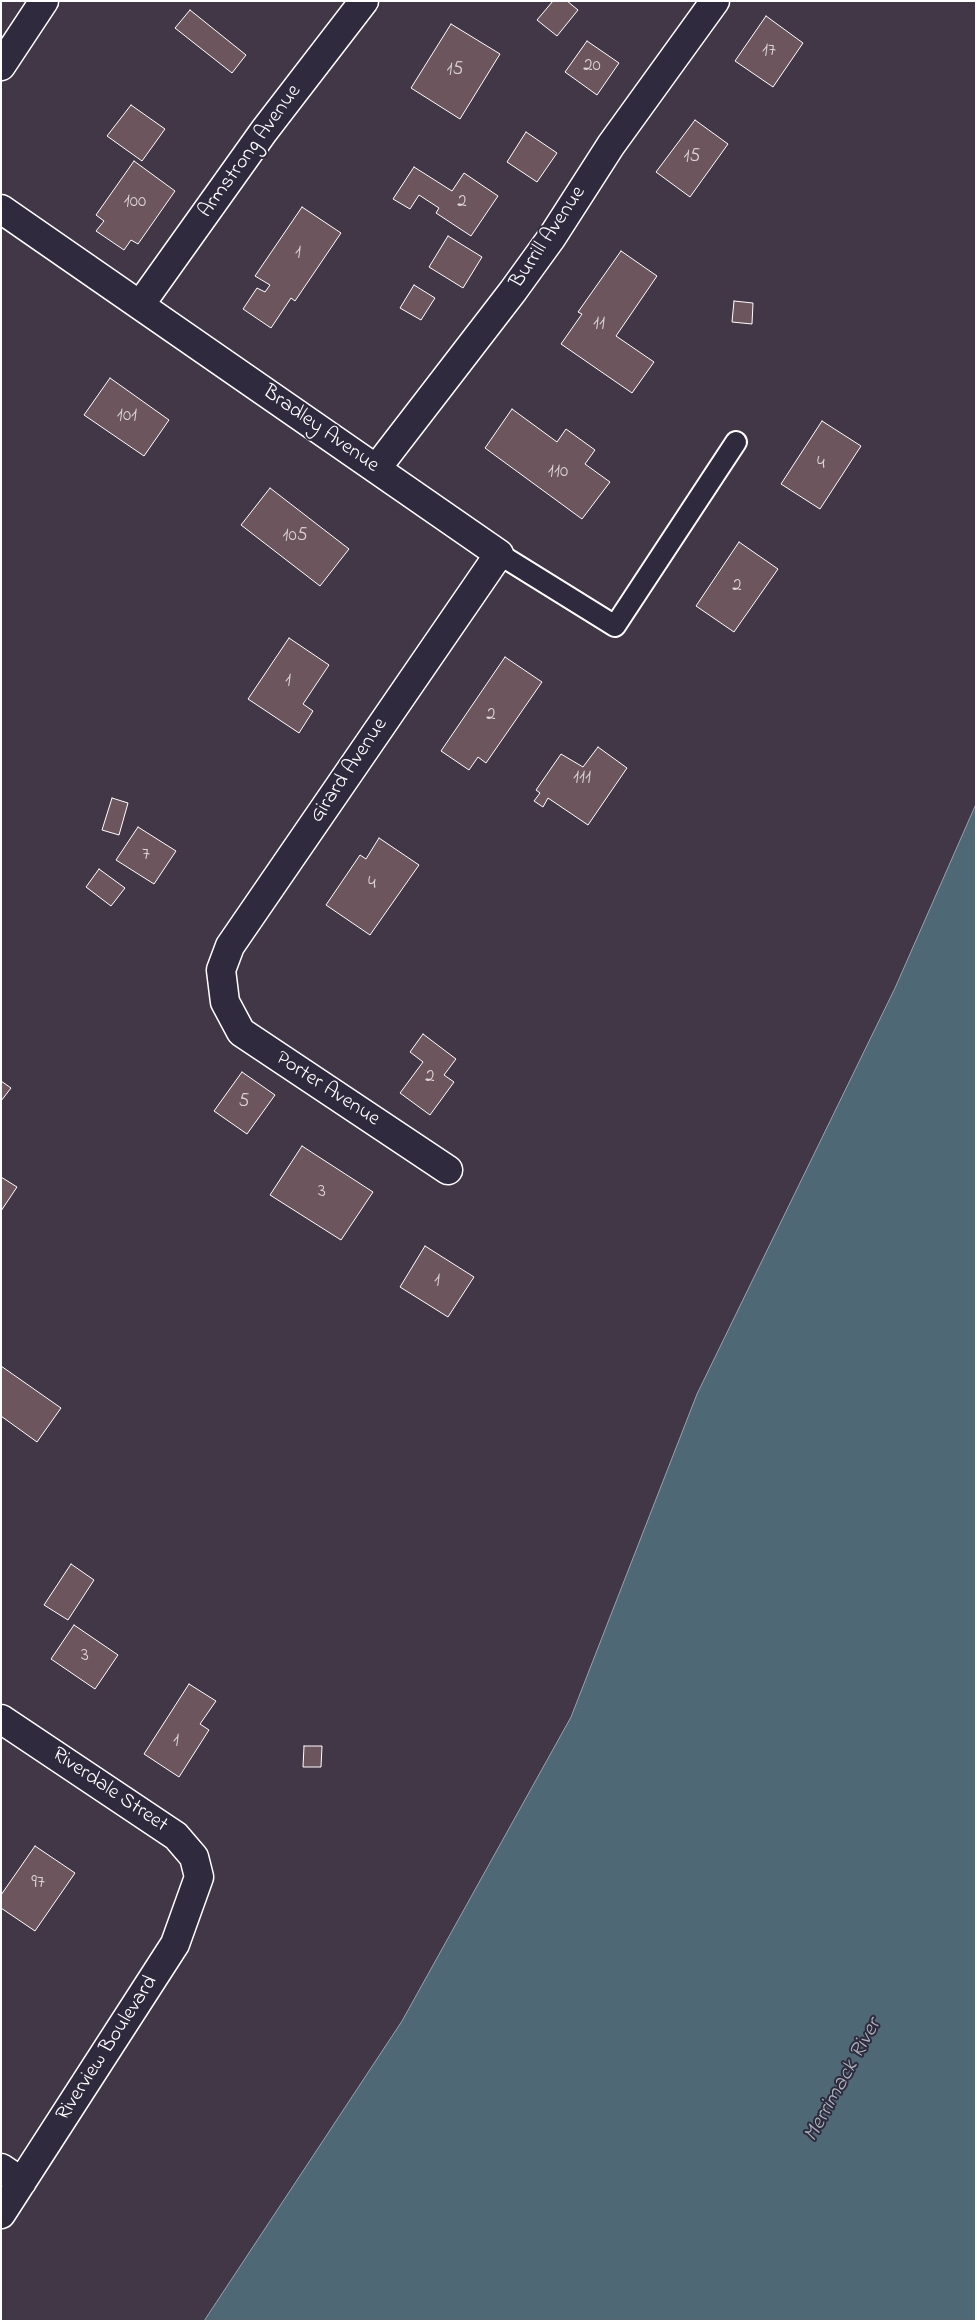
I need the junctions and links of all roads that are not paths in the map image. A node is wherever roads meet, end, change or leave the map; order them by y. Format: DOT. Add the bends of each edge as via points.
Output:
graph roads {
  1 [pos="44,1"];
  2 [pos="364,1"];
  3 [pos="714,1"];
  4 [pos="1,66"];
  5 [pos="1,209"];
  6 [pos="140,305"];
  7 [pos="736,442"];
  8 [pos="376,469"];
  9 [pos="499,554"];
  10 [pos="223,995"];
  11 [pos="448,1170"];
  12 [pos="1,1719"];
  13 [pos="199,1876"];
  14 [pos="12,2175"];
  15 [pos="1,2214"];
  1 -- 4 [label="street"];
  2 -- 6 [label="street, Armstrong Avenue" via="264,131"];
  3 -- 8 [label="street, Burrill Avenue" via="611,145 552,237"];
  5 -- 6 [label="street, Bradley Avenue"];
  6 -- 8 [label="street, Bradley Avenue"];
  7 -- 9 [label="lane" via="615,626"];
  8 -- 9 [label="street, Bradley Avenue"];
  9 -- 10 [label="street, Girard Avenue" via="230,946 221,970"];
  10 -- 11 [label="street, Porter Avenue" via="241,1032"];
  12 -- 13 [label="street, Riverdale Street" via="176,1836 194,1856"];
  13 -- 14 [label="street, Riverview Boulevard" via="175,1944"];
  14 -- 15 [label="street, Riverview Boulevard"];
}
